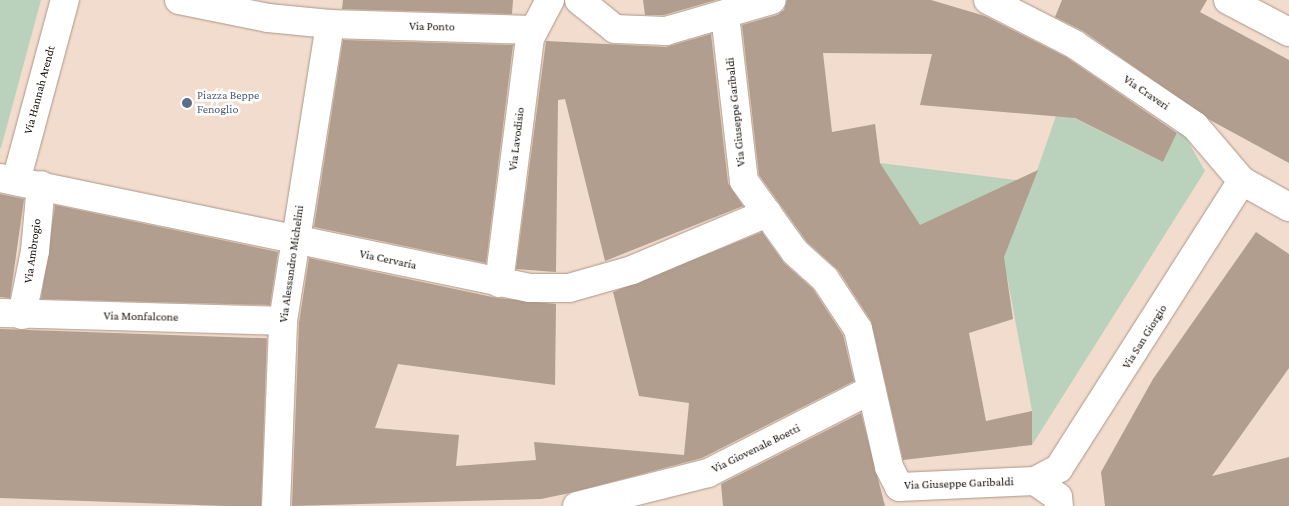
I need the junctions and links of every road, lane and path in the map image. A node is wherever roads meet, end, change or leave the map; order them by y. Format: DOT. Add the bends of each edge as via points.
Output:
graph roads {
  1 [pos="65,0"];
  2 [pos="179,0"];
  3 [pos="550,0"];
  4 [pos="579,0"];
  5 [pos="772,0"];
  6 [pos="988,0"];
  7 [pos="1228,0"];
  8 [pos="1024,9"];
  9 [pos="725,15"];
  10 [pos="330,24"];
  11 [pos="534,30"];
  12 [pos="1289,32"];
  13 [pos="1242,180"];
  14 [pos="19,181"];
  15 [pos="1289,207"];
  16 [pos="767,213"];
  17 [pos="295,241"];
  18 [pos="499,283"];
  19 [pos="11,314"];
  20 [pos="283,321"];
  21 [pos="871,390"];
  22 [pos="1035,481"];
  23 [pos="276,506"];
  24 [pos="577,506"];
  25 [pos="1059,506"];
  1 -- 14 [label="street, Via Hannah Arendt"];
  2 -- 10 [label="street" via="268,18"];
  3 -- 11 [label="street, Via Lavodisio"];
  4 -- 9 [label="street" via="614,28 666,31"];
  5 -- 9 [label="street"];
  6 -- 8 [label="street, Via Craveri"];
  7 -- 12 [label="street"];
  8 -- 13 [label="street, Via Craveri" via="1195,126"];
  9 -- 16 [label="street, Via Giuseppe Garibaldi" via="744,181"];
  10 -- 11 [label="street, Via Ponto"];
  10 -- 17 [label="street, Via Alessandro Michelini"];
  11 -- 18 [label="street, Via Lavodisio"];
  13 -- 15 [label="street, Via Craveri"];
  13 -- 22 [label="street, Via San Giorgio" via="1086,432 1059,468"];
  14 -- 17 [label="street, Via Cervaria"];
  14 -- 19 [label="street, Via Ambrogio" via="35,251"];
  16 -- 18 [label="street, Via Cervaria" via="632,270 569,288"];
  16 -- 21 [label="street, Via Giuseppe Garibaldi" via="795,252 825,279 858,329"];
  17 -- 18 [label="street, Via Cervaria"];
  17 -- 20 [label="street, Via Alessandro Michelini"];
  19 -- 20 [label="street, Via Monfalcone"];
  20 -- 23 [label="street, Via Alessandro Michelini"];
  21 -- 22 [label="street, Via Giuseppe Garibaldi" via="889,467 899,487"];
  21 -- 24 [label="street, Via Giovenale Boetti" via="708,473"];
  22 -- 25 [label="street" via="1058,497"];
}
